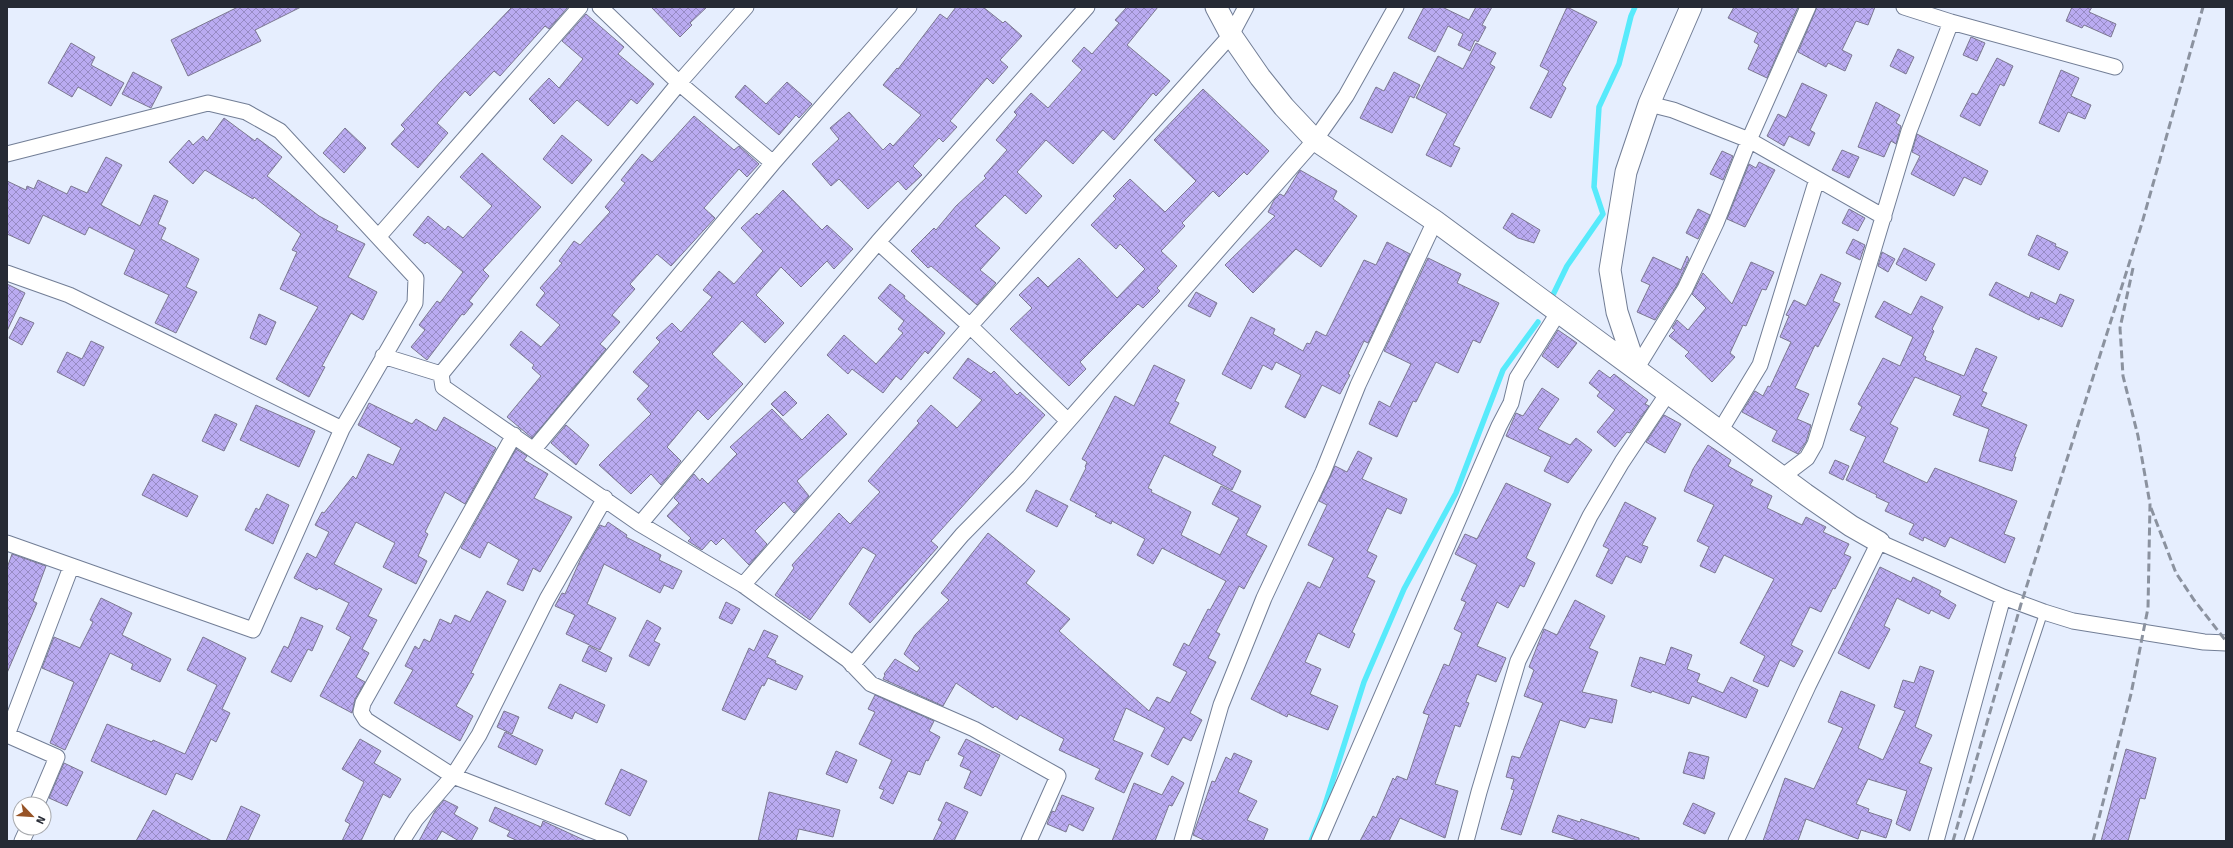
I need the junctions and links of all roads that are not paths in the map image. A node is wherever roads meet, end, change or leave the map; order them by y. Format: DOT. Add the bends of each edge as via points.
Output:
graph roads {
  1 [pos="580,7"];
  2 [pos="600,7"];
  3 [pos="746,7"];
  4 [pos="909,7"];
  5 [pos="1087,7"];
  6 [pos="1216,7"];
  7 [pos="1246,7"];
  8 [pos="1396,7"];
  9 [pos="1690,7"];
  10 [pos="1808,7"];
  11 [pos="1904,7"];
  12 [pos="1950,22"];
  13 [pos="1231,35"];
  14 [pos="2115,67"];
  15 [pos="679,83"];
  16 [pos="1649,104"];
  17 [pos="1315,140"];
  18 [pos="1749,140"];
  19 [pos="7,154"];
  20 [pos="773,163"];
  21 [pos="1817,179"];
  22 [pos="1884,217"];
  23 [pos="1435,221"];
  24 [pos="379,236"];
  25 [pos="878,242"];
  26 [pos="7,273"];
  27 [pos="1558,313"];
  28 [pos="970,326"];
  29 [pos="383,356"];
  30 [pos="1636,369"];
  31 [pos="441,374"];
  32 [pos="1668,393"];
  33 [pos="1067,420"];
  34 [pos="342,429"];
  35 [pos="1720,432"];
  36 [pos="514,434"];
  37 [pos="534,448"];
  38 [pos="1782,477"];
  39 [pos="605,498"];
  40 [pos="640,524"];
  41 [pos="1879,542"];
  42 [pos="7,543"];
  43 [pos="71,567"];
  44 [pos="742,585"];
  45 [pos="2003,597"];
  46 [pos="2044,612"];
  47 [pos="2226,643"];
  48 [pos="852,665"];
  49 [pos="453,776"];
  50 [pos="41,796"];
  51 [pos="402,841"];
  52 [pos="620,841"];
  53 [pos="1029,841"];
  54 [pos="1182,841"];
  55 [pos="1319,841"];
  56 [pos="1466,841"];
  57 [pos="1736,841"];
  58 [pos="1936,841"];
  59 [pos="1968,841"];
  1 -- 24 [label="street"];
  2 -- 15 [label="street"];
  3 -- 15 [label="street"];
  4 -- 20 [label="street"];
  5 -- 25 [label="street"];
  6 -- 13 [label="street"];
  7 -- 13 [label="street"];
  8 -- 17 [label="street" via="1346,96"];
  9 -- 16 [label="street"];
  10 -- 18 [label="street"];
  11 -- 12 [label="street"];
  12 -- 14 [label="street"];
  12 -- 22 [label="street" via="1909,130"];
  13 -- 17 [label="street" via="1279,101"];
  13 -- 28 [label="street"];
  15 -- 20 [label="street"];
  15 -- 31 [label="street"];
  16 -- 18 [label="street" via="1673,110"];
  16 -- 30 [label="street" via="1626,172 1610,270 1617,312"];
  17 -- 23 [label="street"];
  17 -- 33 [label="street"];
  18 -- 21 [label="street"];
  18 -- 30 [label="street" via="1716,223 1685,289"];
  19 -- 24 [label="street" via="208,103 246,112 280,131"];
  20 -- 37 [label="street"];
  21 -- 22 [label="street"];
  21 -- 35 [label="street" via="1760,365"];
  22 -- 38 [label="street" via="1815,444 1807,458"];
  23 -- 27 [label="street"];
  23 -- 54 [label="street" via="1358,385 1323,472 1264,598 1221,705"];
  24 -- 29 [label="street" via="416,278 415,303"];
  25 -- 28 [label="street"];
  25 -- 40 [label="street"];
  26 -- 34 [label="street" via="69,295"];
  27 -- 30 [label="street"];
  27 -- 55 [label="street" via="1517,378 1511,403"];
  28 -- 33 [label="street"];
  28 -- 44 [label="street"];
  29 -- 31 [label="street"];
  29 -- 34 [label="street"];
  30 -- 32 [label="street"];
  31 -- 36 [label="street" via="443,387"];
  32 -- 35 [label="street"];
  32 -- 56 [label="street" via="1590,516 1518,661"];
  33 -- 48 [label="street" via="962,536"];
  34 -- 43 [label="street" via="253,630"];
  35 -- 38 [label="street"];
  36 -- 37 [label="street"];
  36 -- 49 [label="street" via="363,703 361,712 366,720"];
  37 -- 39 [label="street"];
  38 -- 41 [label="street" via="1851,526"];
  39 -- 40 [label="street"];
  39 -- 49 [label="street" via="547,600 479,735"];
  40 -- 44 [label="street"];
  41 -- 45 [label="street"];
  41 -- 57 [label="street"];
  42 -- 43 [label="street"];
  43 -- 50 [label="street" via="7,735 57,757"];
  44 -- 48 [label="street"];
  45 -- 46 [label="street"];
  45 -- 58 [label="street"];
  46 -- 47 [label="street" via="2073,621 2204,642"];
  46 -- 59 [label="lane"];
  48 -- 53 [label="street" via="871,684 974,729 1058,776"];
  49 -- 51 [label="street" via="416,819"];
  49 -- 52 [label="street"];
}
